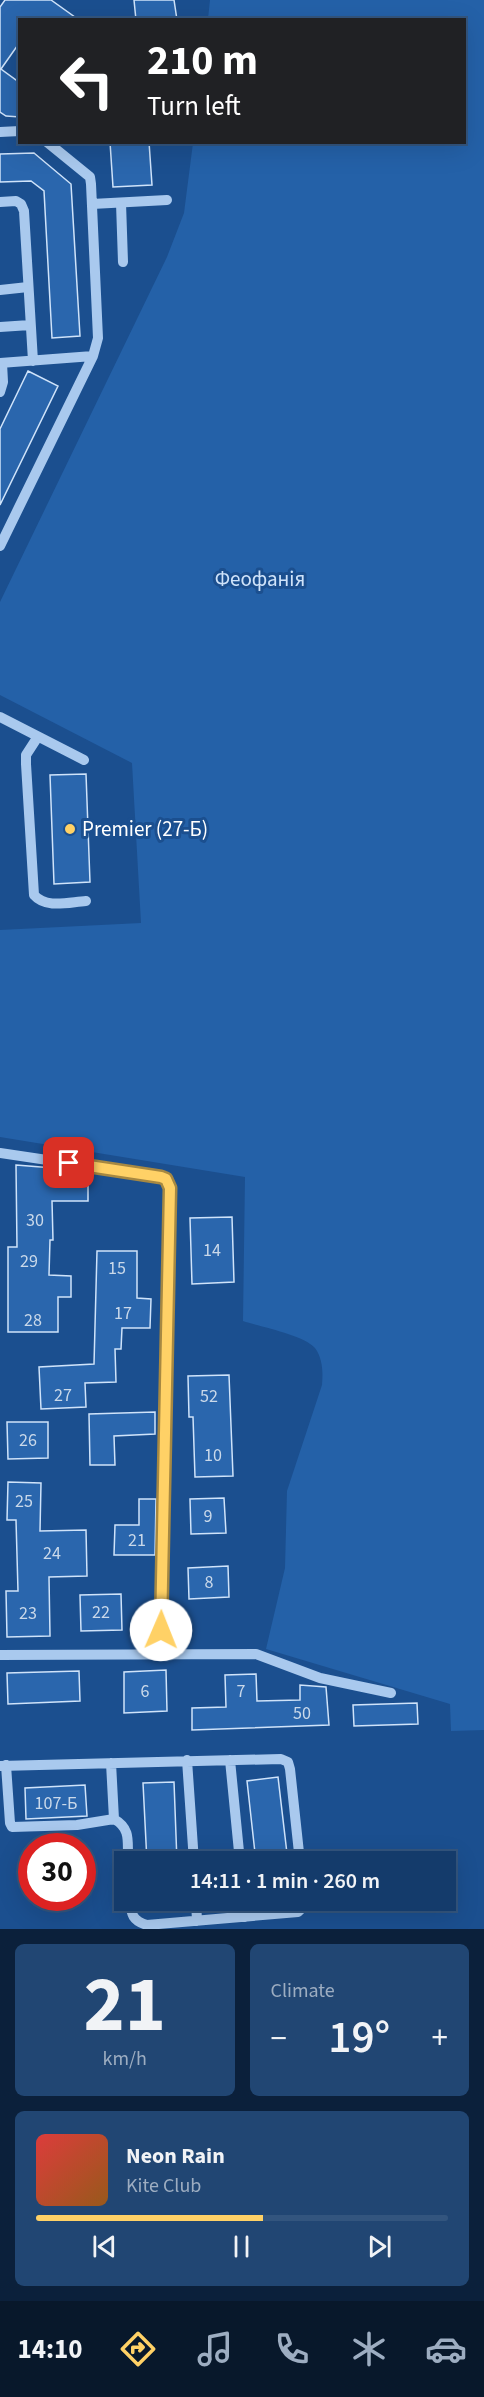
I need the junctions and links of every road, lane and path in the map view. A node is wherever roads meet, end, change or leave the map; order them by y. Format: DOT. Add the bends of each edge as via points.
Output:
graph roads {
  1 [pos="18,131"];
  2 [pos="0,132"];
  3 [pos="49,144"];
  4 [pos="167,200"];
  5 [pos="0,202"];
  6 [pos="121,203"];
  7 [pos="92,204"];
  8 [pos="123,262"];
  9 [pos="28,287"];
  10 [pos="0,290"];
  11 [pos="30,325"];
  12 [pos="0,327"];
  13 [pos="93,356"];
  14 [pos="33,361"];
  15 [pos="1,363"];
  16 [pos="0,392"];
  17 [pos="0,546"];
  18 [pos="0,717"];
  19 [pos="37,738"];
  20 [pos="84,760"];
  21 [pos="86,901"];
  22 [pos="0,1153"];
  23 [pos="161,1653"];
  24 [pos="0,1655"];
  25 [pos="391,1693"];
  26 [pos="187,1760"];
  27 [pos="230,1760"];
  28 [pos="111,1762"];
  29 [pos="3,1766"];
  30 [pos="114,1819"];
  31 [pos="128,1851"];
  32 [pos="193,1851"];
  33 [pos="239,1851"];
  34 [pos="299,1851"];
  35 [pos="131,1911"];
  36 [pos="197,1911"];
  37 [pos="245,1911"];
  38 [pos="299,1911"];
  39 [pos="245,1917"];
  40 [pos="197,1921"];
  1 -- 2 [label="street"];
  3 -- 7 [label="street" via="90,177"];
  4 -- 6 [label="street"];
  5 -- 9 [label="street" via="16,201 24,211"];
  6 -- 7 [label="street"];
  6 -- 8 [label="street"];
  7 -- 13 [label="street" via="98,338"];
  9 -- 10 [label="street"];
  9 -- 11 [label="street"];
  11 -- 12 [label="street"];
  11 -- 14 [label="street"];
  13 -- 14 [label="street"];
  13 -- 17 [label="street"];
  14 -- 15 [label="street"];
  15 -- 16 [label="street"];
  18 -- 19 [label="street"];
  19 -- 20 [label="street"];
  19 -- 21 [label="street" via="26,755 34,896 50,904"];
  22 -- 23 [label="street" via="161,1177 170,1188"];
  23 -- 24 [label="street"];
  23 -- 25 [label="street" via="268,1656 320,1678"];
  26 -- 27 [label="street"];
  26 -- 28 [label="street"];
  26 -- 32 [label="street"];
  27 -- 33 [label="street"];
  27 -- 34 [label="street" via="288,1762"];
  28 -- 29 [label="street"];
  28 -- 30 [label="street"];
  29 -- 30 [label="street" via="12,1827 77,1825"];
  30 -- 31 [label="street" via="124,1825"];
  35 -- 40 [label="street" via="138,1923 147,1925"];
  36 -- 40 [label="street"];
  37 -- 39 [label="street"];
  38 -- 39 [label="street"];
  39 -- 40 [label="street"];
}
